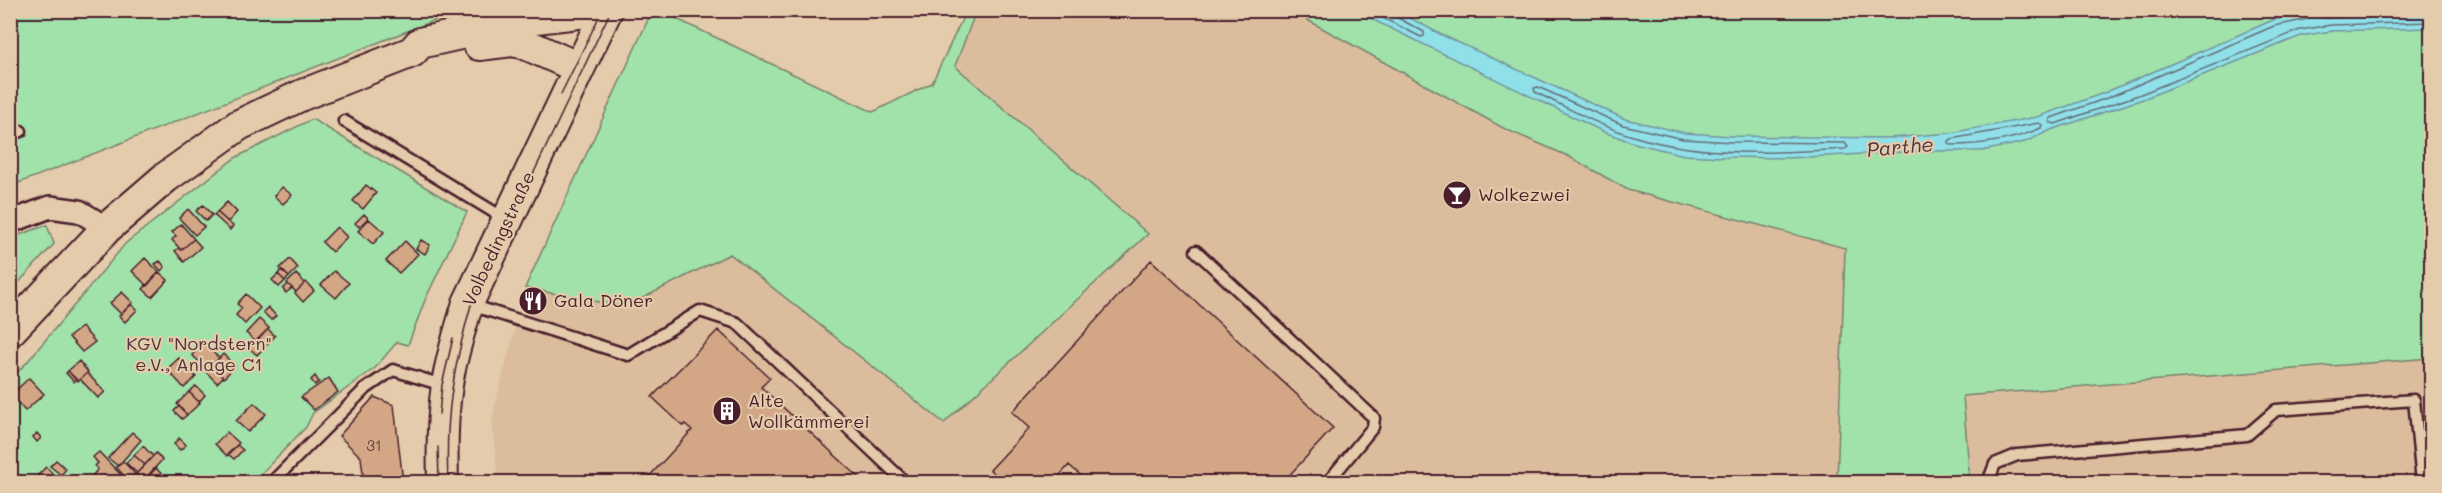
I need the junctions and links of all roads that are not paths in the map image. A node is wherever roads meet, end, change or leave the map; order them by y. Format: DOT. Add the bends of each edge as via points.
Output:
graph roads {
  1 [pos="605,10"];
  2 [pos="412,52"];
  3 [pos="579,68"];
  4 [pos="344,121"];
  5 [pos="507,220"];
  6 [pos="10,222"];
  7 [pos="107,228"];
  8 [pos="1196,251"];
  9 [pos="468,303"];
  10 [pos="10,331"];
  11 [pos="446,386"];
  12 [pos="272,483"];
  13 [pos="443,483"];
  14 [pos="905,483"];
  15 [pos="1328,483"];
  16 [pos="1988,483"];
  17 [pos="2422,483"];
  1 -- 2 [label="main road" via="468,31 420,43"];
  1 -- 3 [label="main road, Volbedingstraße"];
  2 -- 3 [label="main road" via="425,56 512,41"];
  2 -- 7 [label="main road" via="302,94 239,125 165,178"];
  3 -- 5 [label="main road, Volbedingstraße"];
  4 -- 5 [label="lane"];
  5 -- 9 [label="main road, Volbedingstraße"];
  6 -- 7 [label="street" via="50,207 79,211"];
  7 -- 10 [label="main road"];
  8 -- 15 [label="lane" via="1374,418 1373,427"];
  9 -- 11 [label="main road, Volbedingstraße"];
  9 -- 14 [label="lane" via="628,355 700,311 737,323"];
  11 -- 12 [label="lane" via="393,370 364,390"];
  11 -- 13 [label="main road, Volbedingstraße"];
  16 -- 17 [label="lane" via="1995,464 2017,455 2247,435 2276,410 2414,400"];
}
